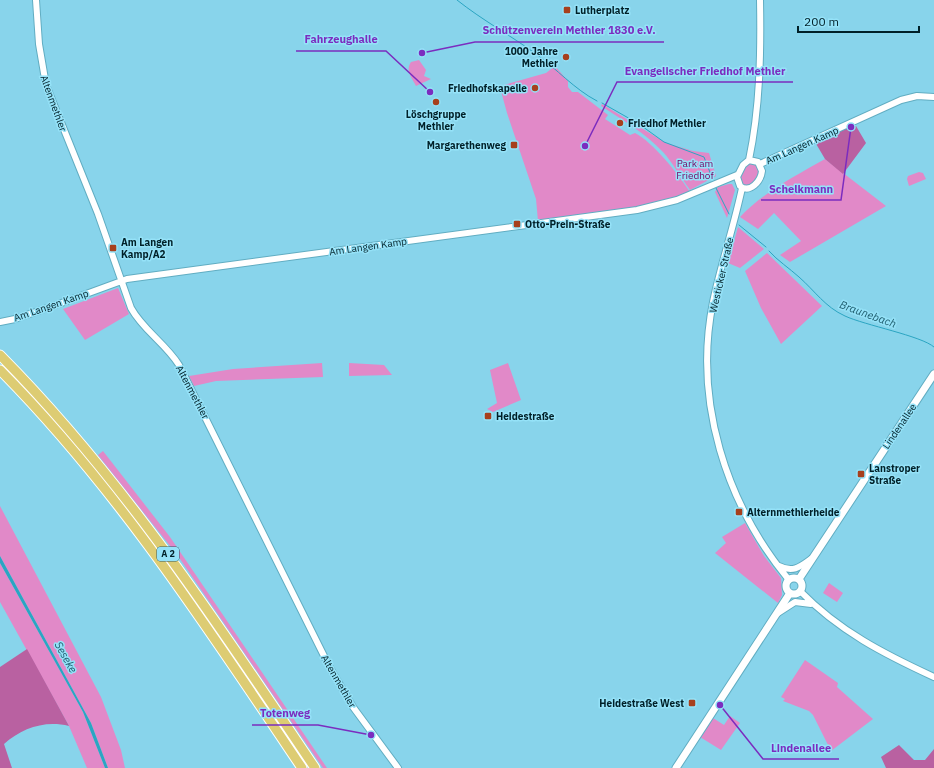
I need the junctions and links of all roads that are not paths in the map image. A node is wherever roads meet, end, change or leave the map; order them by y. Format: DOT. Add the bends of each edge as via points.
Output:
graph roads {
  1 [pos="36,0"];
  2 [pos="760,0"];
  3 [pos="934,97"];
  4 [pos="749,160"];
  5 [pos="760,164"];
  6 [pos="737,175"];
  7 [pos="742,188"];
  8 [pos="121,280"];
  9 [pos="0,322"];
  10 [pos="0,355"];
  11 [pos="0,370"];
  12 [pos="934,374"];
  13 [pos="813,558"];
  14 [pos="777,565"];
  15 [pos="799,579"];
  16 [pos="789,580"];
  17 [pos="800,591"];
  18 [pos="790,593"];
  19 [pos="812,604"];
  20 [pos="778,613"];
  21 [pos="934,677"];
  22 [pos="302,768"];
  23 [pos="315,768"];
  24 [pos="398,768"];
  25 [pos="676,768"];
  1 -- 8 [label="street, Altenmethler" via="39,44 46,85 98,214"];
  2 -- 4 [label="street" via="759,85"];
  3 -- 5 [label="street, Am Langen Kamp" via="917,96 901,100"];
  4 -- 5 [label="street" via="756,160"];
  4 -- 6 [label="street" via="742,165"];
  5 -- 7 [label="street" via="762,174 755,184 749,188"];
  6 -- 7 [label="street"];
  6 -- 8 [label="street, Am Langen Kamp" via="677,200 637,210"];
  7 -- 14 [label="street, Westicker Straße" via="713,304 708,368 710,397 721,455 731,484 756,535"];
  8 -- 9 [label="street, Am Langen Kamp" via="56,305"];
  8 -- 24 [label="street, Altenmethler" via="135,315 170,352 185,376 341,688"];
  10 -- 23 [label="highway, A 2" via="87,451 161,544"];
  11 -- 22 [label="highway, A 2" via="52,426 129,519"];
  12 -- 13 [label="main road, Lindenallee"];
  13 -- 14 [label="street" via="794,570"];
  13 -- 15 [label="main road, Lindenallee"];
  14 -- 16 [label="street, Westicker Straße"];
  15 -- 16 [label="main road"];
  15 -- 17 [label="main road" via="802,584"];
  16 -- 18 [label="main road" via="787,586"];
  17 -- 18 [label="main road" via="796,594"];
  17 -- 19 [label="street"];
  18 -- 20 [label="main road"];
  19 -- 20 [label="street" via="795,602"];
  19 -- 21 [label="street" via="864,643"];
  20 -- 25 [label="main road"];
}
